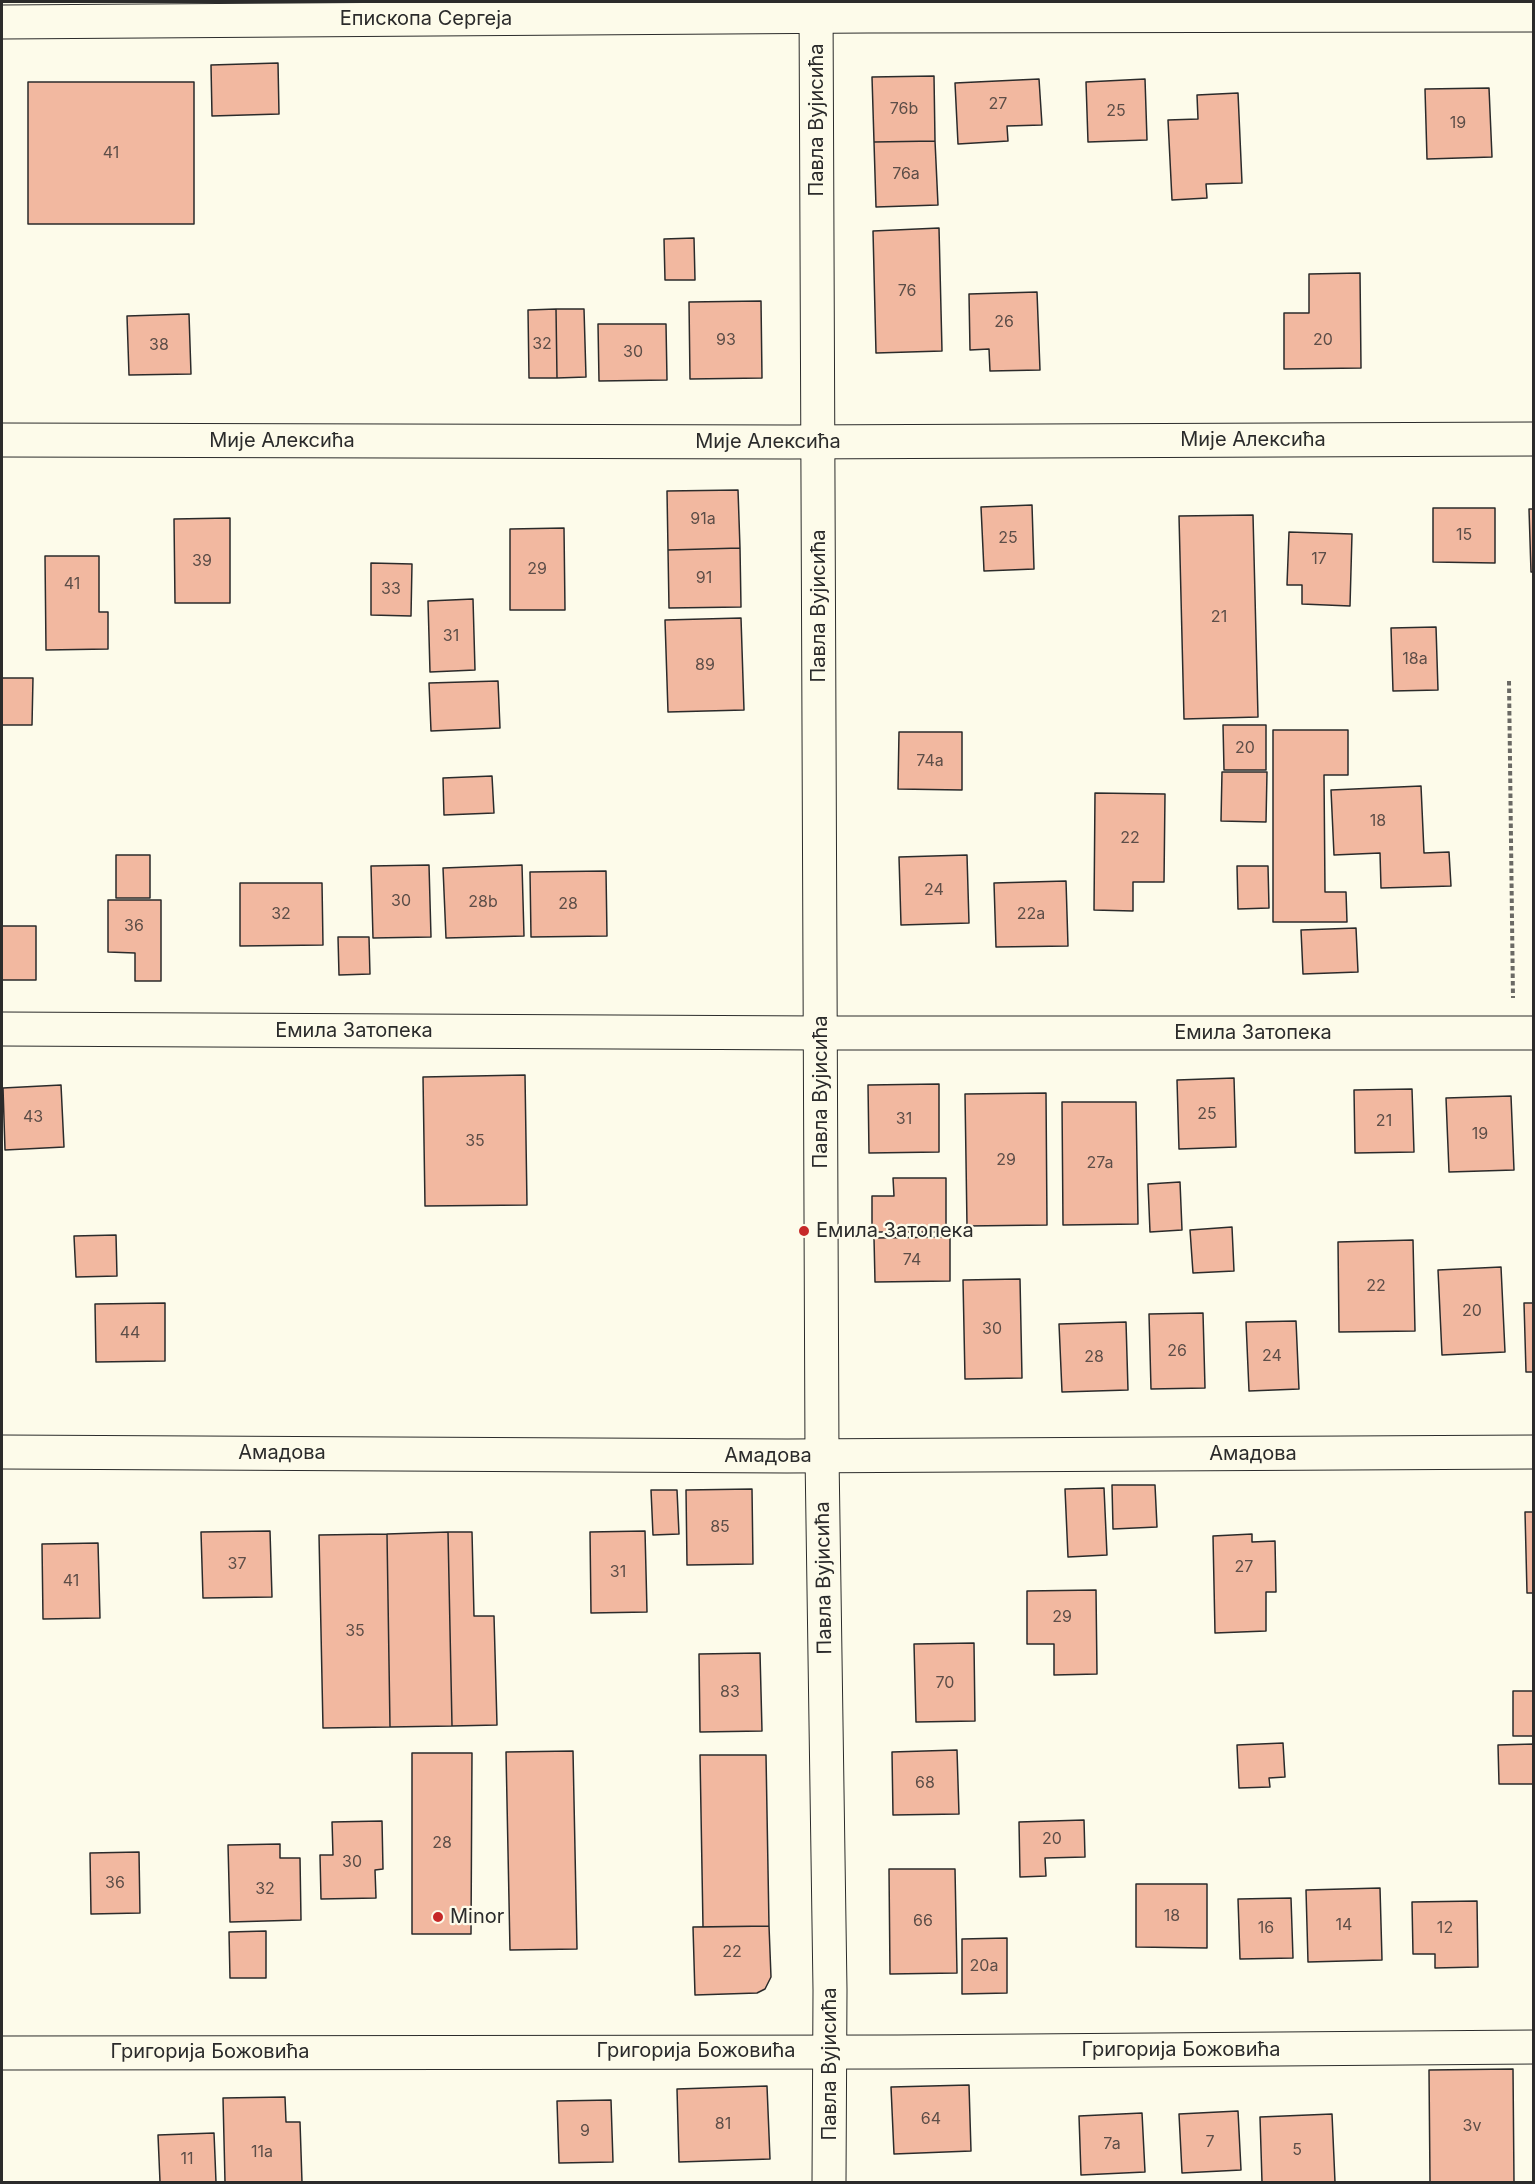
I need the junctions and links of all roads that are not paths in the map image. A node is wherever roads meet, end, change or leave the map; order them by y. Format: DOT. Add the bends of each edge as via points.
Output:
graph roads {
  1 [pos="817,9"];
  2 [pos="1533,15"];
  3 [pos="2,22"];
  4 [pos="1533,439"];
  5 [pos="2,440"];
  6 [pos="817,442"];
  7 [pos="2,1029"];
  8 [pos="821,1033"];
  9 [pos="1523,1033"];
  10 [pos="2,1452"];
  11 [pos="1533,1452"];
  12 [pos="822,1456"];
  13 [pos="1533,2047"];
  14 [pos="829,2051"];
  15 [pos="2,2053"];
  16 [pos="829,2182"];
  1 -- 2 [label="street, Епископа Сергеја"];
  1 -- 3 [label="street, Епископа Сергеја"];
  1 -- 6 [label="street, Павла Вујисића"];
  4 -- 6 [label="street, Мије Алексића"];
  5 -- 6 [label="street, Мије Алексића"];
  6 -- 8 [label="street, Павла Вујисића"];
  7 -- 8 [label="street, Емила Затопека"];
  8 -- 9 [label="street, Емила Затопека"];
  8 -- 12 [label="street, Павла Вујисића"];
  10 -- 12 [label="street, Амадова"];
  11 -- 12 [label="street, Амадова"];
  12 -- 14 [label="street, Павла Вујисића"];
  13 -- 14 [label="street, Григорија Божовића"];
  14 -- 15 [label="street, Григорија Божовића"];
  14 -- 16 [label="street, Павла Вујисића"];
}
